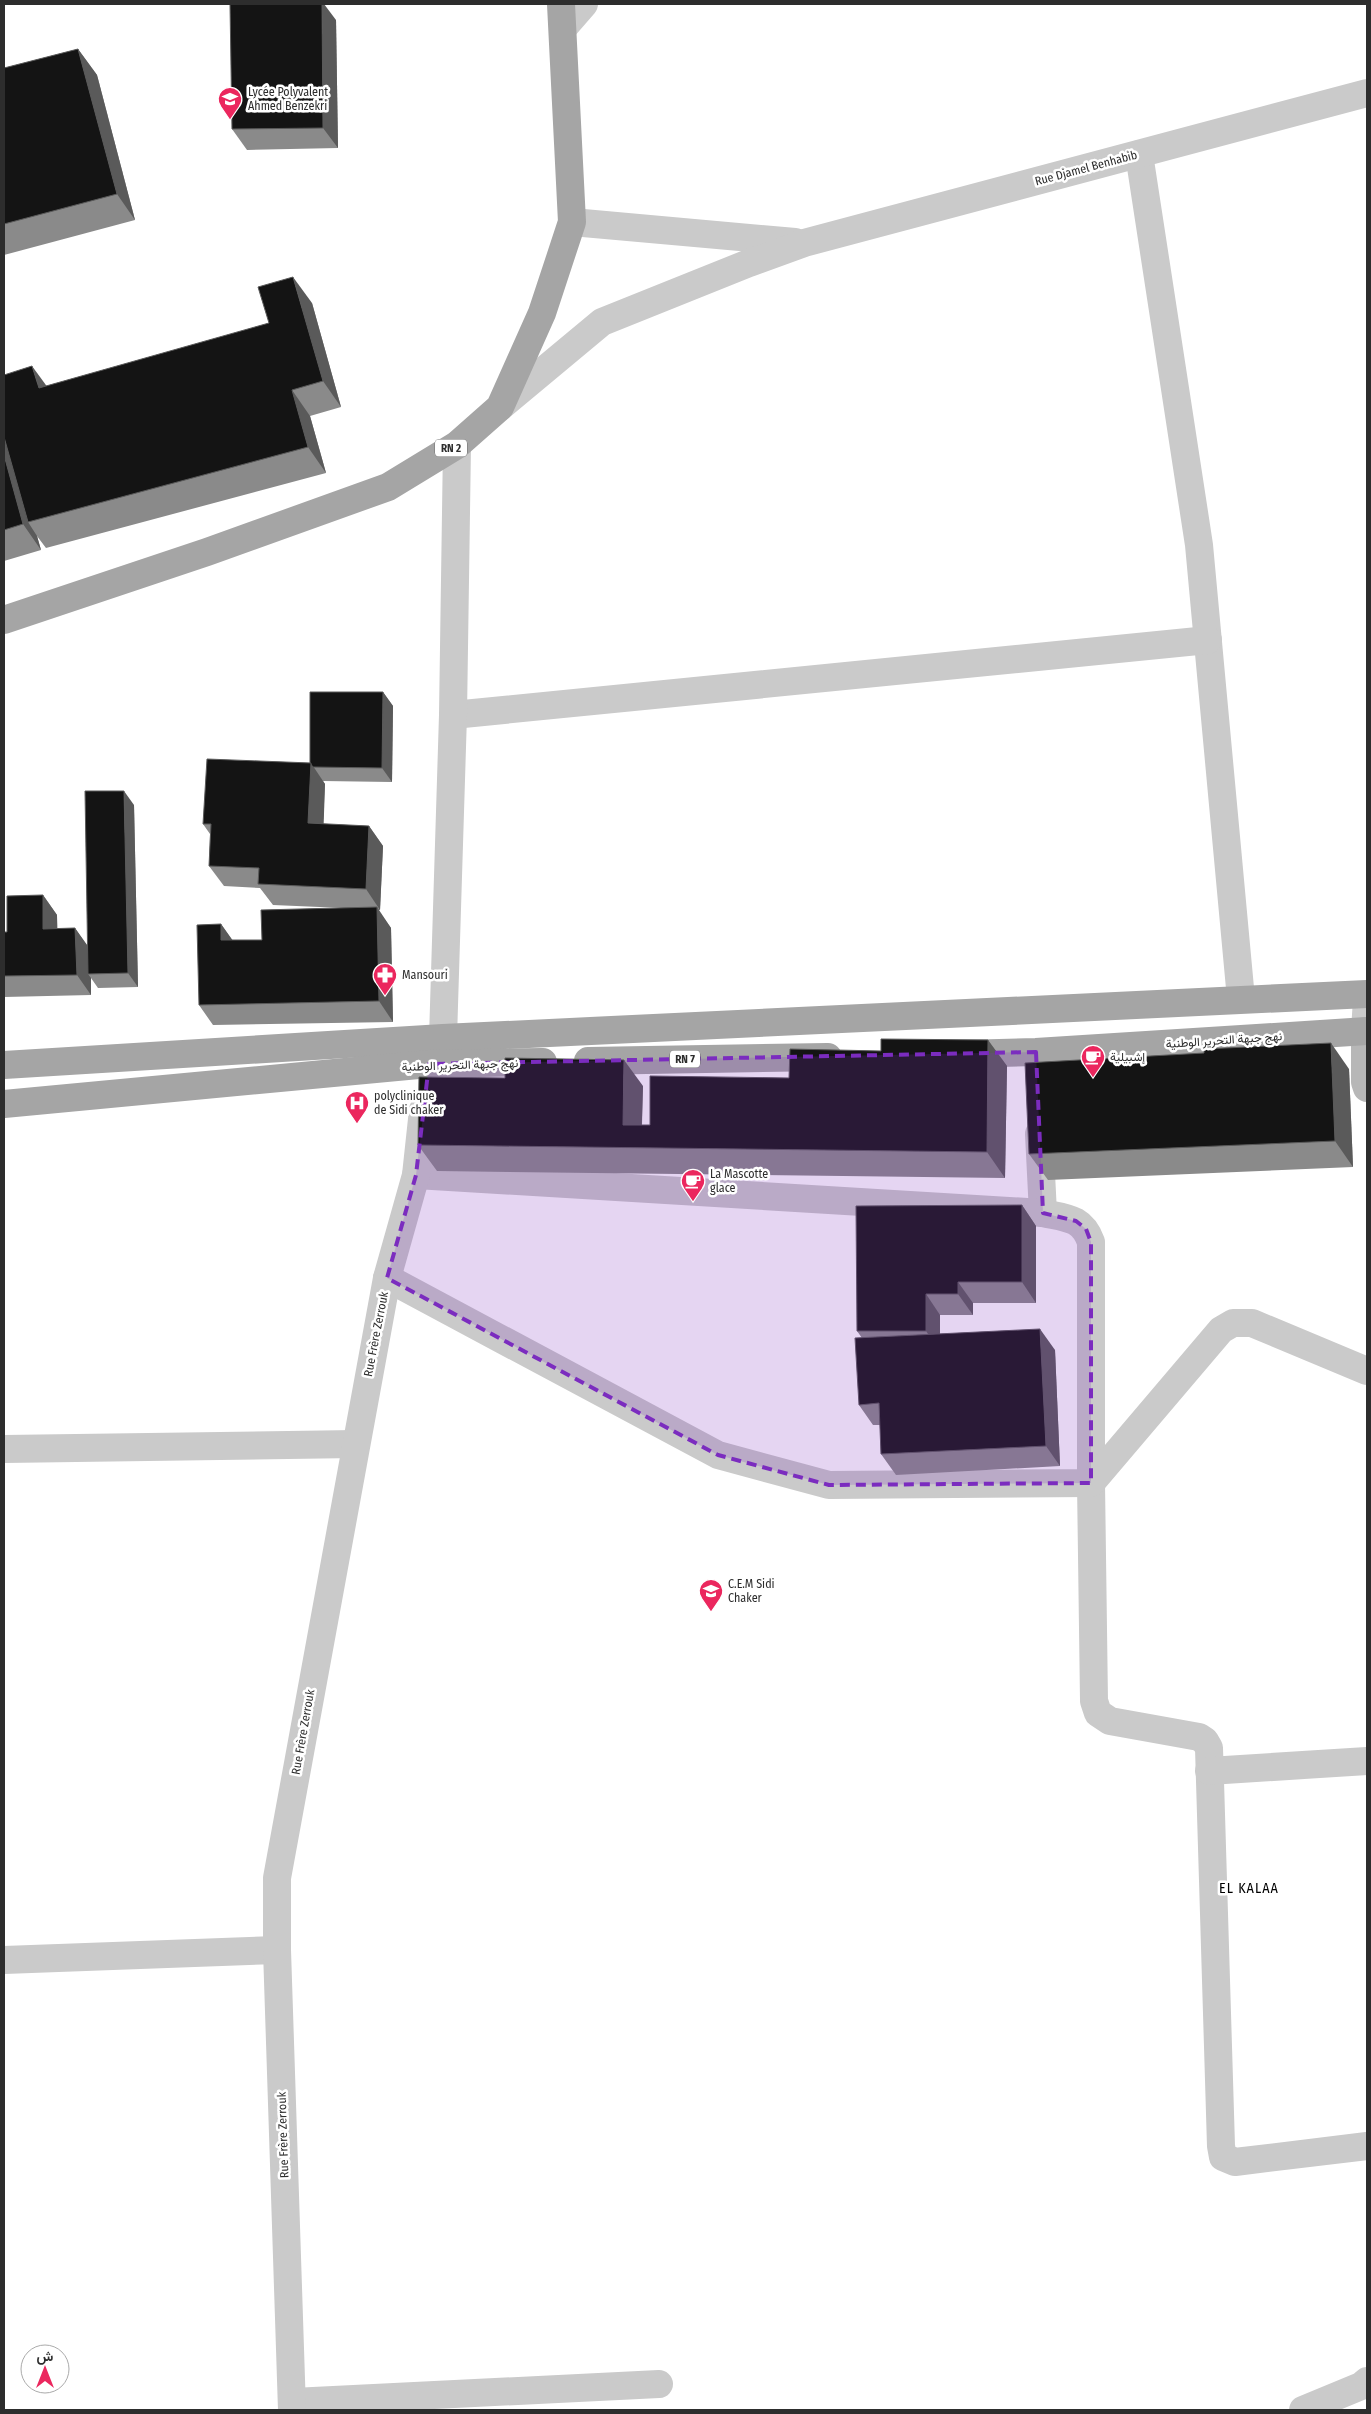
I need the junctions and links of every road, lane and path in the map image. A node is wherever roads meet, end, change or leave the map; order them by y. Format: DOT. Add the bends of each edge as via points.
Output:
graph roads {
  1 [pos="584,4"];
  2 [pos="563,16"];
  3 [pos="1367,92"];
  4 [pos="1139,154"];
  5 [pos="572,222"];
  6 [pos="804,243"];
  7 [pos="500,407"];
  8 [pos="457,445"];
  9 [pos="4,620"];
  10 [pos="1208,640"];
  11 [pos="454,715"];
  12 [pos="1367,994"];
  13 [pos="1241,999"];
  14 [pos="1367,999"];
  15 [pos="1366,1031"];
  16 [pos="442,1038"];
  17 [pos="1036,1052"];
  18 [pos="937,1054"];
  19 [pos="857,1056"];
  20 [pos="429,1064"];
  21 [pos="4,1065"];
  22 [pos="1037,1081"];
  23 [pos="1367,1088"];
  24 [pos="4,1104"];
  25 [pos="1038,1110"];
  26 [pos="416,1175"];
  27 [pos="1043,1213"];
  28 [pos="387,1278"];
  29 [pos="1367,1371"];
  30 [pos="356,1444"];
  31 [pos="4,1449"];
  32 [pos="1091,1483"];
  33 [pos="1367,1761"];
  34 [pos="1209,1771"];
  35 [pos="276,1950"];
  36 [pos="4,1960"];
  37 [pos="1367,2146"];
  38 [pos="1367,2381"];
  39 [pos="659,2384"];
  40 [pos="292,2406"];
  41 [pos="1303,2410"];
  1 -- 2 [label="street"];
  2 -- 5 [label="main road, RN 2"];
  3 -- 4 [label="street, Rue Djamel Benhabib"];
  4 -- 6 [label="street, Rue Djamel Benhabib"];
  4 -- 10 [label="street" via="1199,545"];
  5 -- 6 [label="street"];
  5 -- 7 [label="main road, RN 2" via="542,313"];
  6 -- 7 [label="street" via="602,322"];
  7 -- 8 [label="main road, RN 2"];
  8 -- 9 [label="main road, RN 2" via="388,487"];
  8 -- 11 [label="street"];
  10 -- 11 [label="street"];
  10 -- 13 [label="street"];
  11 -- 16 [label="street"];
  12 -- 13 [label="main road"];
  13 -- 16 [label="main road"];
  14 -- 15 [label="street"];
  15 -- 17 [label="main road, نهج جبهة التحرير الوطنية"];
  15 -- 23 [label="main road"];
  16 -- 20 [label="street, Rue Frère Zerrouk"];
  16 -- 21 [label="main road"];
  17 -- 18 [label="main road, نهج جبهة التحرير الوطنية"];
  17 -- 22 [label="street"];
  19 -- 20 [label="main road, نهج جبهة التحرير الوطنية / RN 7"];
  20 -- 24 [label="main road, نهج جبهة التحرير الوطنية / RN 7"];
  20 -- 26 [label="street, Rue Frère Zerrouk"];
  25 -- 27 [label="street"];
  26 -- 27 [label="street"];
  26 -- 28 [label="street, Rue Frère Zerrouk"];
  27 -- 32 [label="street" via="1076,1221 1086,1229 1091,1242"];
  28 -- 30 [label="street, Rue Frère Zerrouk"];
  28 -- 32 [label="street" via="718,1455 829,1485"];
  29 -- 32 [label="street" via="1252,1323 1233,1323 1221,1330"];
  30 -- 31 [label="street"];
  30 -- 35 [label="street, Rue Frère Zerrouk" via="276,1878"];
  32 -- 34 [label="street" via="1094,1701 1098,1713 1110,1721 1199,1737 1208,1748"];
  33 -- 34 [label="street"];
  34 -- 37 [label="street" via="1220,2136 1224,2157 1235,2162"];
  35 -- 36 [label="street"];
  35 -- 40 [label="street, Rue Frère Zerrouk"];
  38 -- 41 [label="street"];
  39 -- 40 [label="street"];
}
